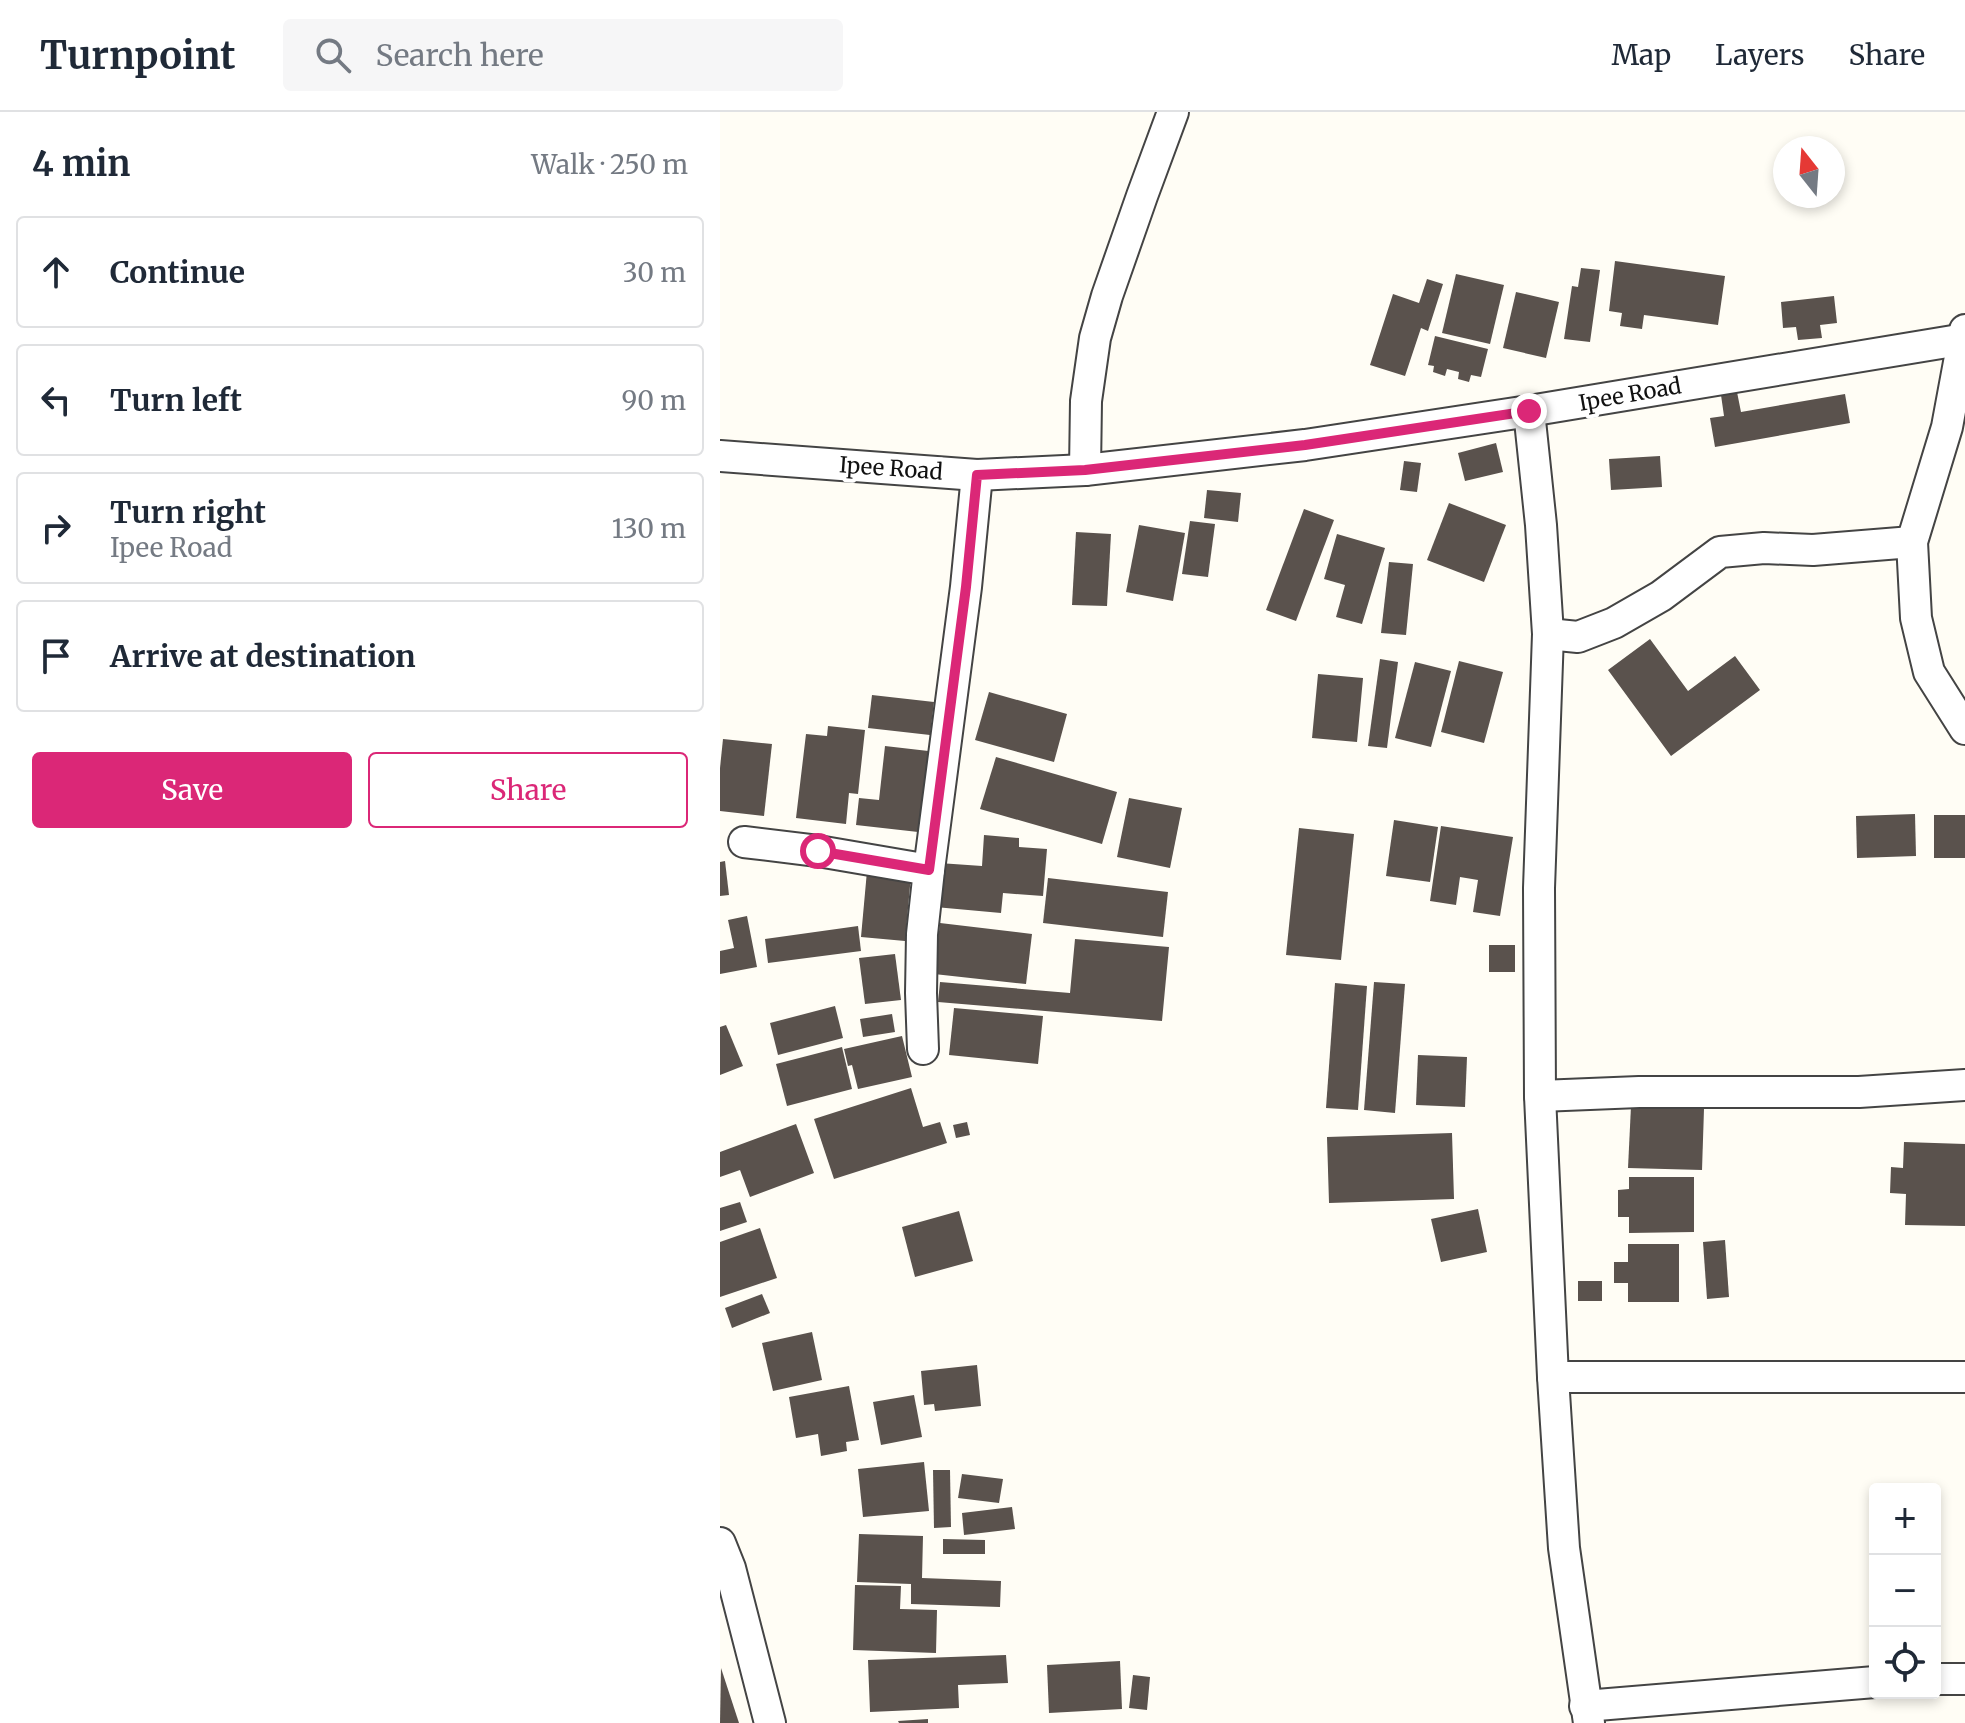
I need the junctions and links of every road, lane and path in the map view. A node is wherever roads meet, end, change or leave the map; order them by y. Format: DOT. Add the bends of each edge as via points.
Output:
graph roads {
  1 [pos="1173,112"];
  2 [pos="1964,336"];
  3 [pos="1529,411"];
  4 [pos="720,456"];
  5 [pos="1085,470"];
  6 [pos="977,475"];
  7 [pos="1912,542"];
  8 [pos="1548,634"];
  9 [pos="1965,729"];
  10 [pos="744,842"];
  11 [pos="929,870"];
  12 [pos="923,1049"];
  13 [pos="1965,1085"];
  14 [pos="1540,1096"];
  15 [pos="1553,1377"];
  16 [pos="1965,1377"];
  17 [pos="720,1543"];
  18 [pos="1941,1679"];
  19 [pos="1965,1679"];
  20 [pos="1869,1683"];
  21 [pos="1587,1714"];
  22 [pos="770,1723"];
  1 -- 5 [label="street" via="1095,338 1086,401"];
  2 -- 3 [label="street, Ipee Road"];
  2 -- 7 [label="street" via="1947,427"];
  3 -- 5 [label="street, Ipee Road" via="1305,445"];
  3 -- 8 [label="street"];
  4 -- 6 [label="street, Ipee Road"];
  5 -- 6 [label="street, Ipee Road"];
  6 -- 11 [label="street"];
  7 -- 8 [label="street" via="1720,552 1614,623 1578,637"];
  7 -- 9 [label="street" via="1916,618 1929,672"];
  8 -- 14 [label="street" via="1539,888"];
  10 -- 11 [label="street"];
  11 -- 12 [label="street" via="922,934"];
  13 -- 14 [label="street" via="1859,1092"];
  14 -- 15 [label="street"];
  15 -- 16 [label="street"];
  15 -- 21 [label="street" via="1564,1548"];
  17 -- 22 [label="street"];
  18 -- 19 [label="street"];
  20 -- 21 [label="street"];
}
